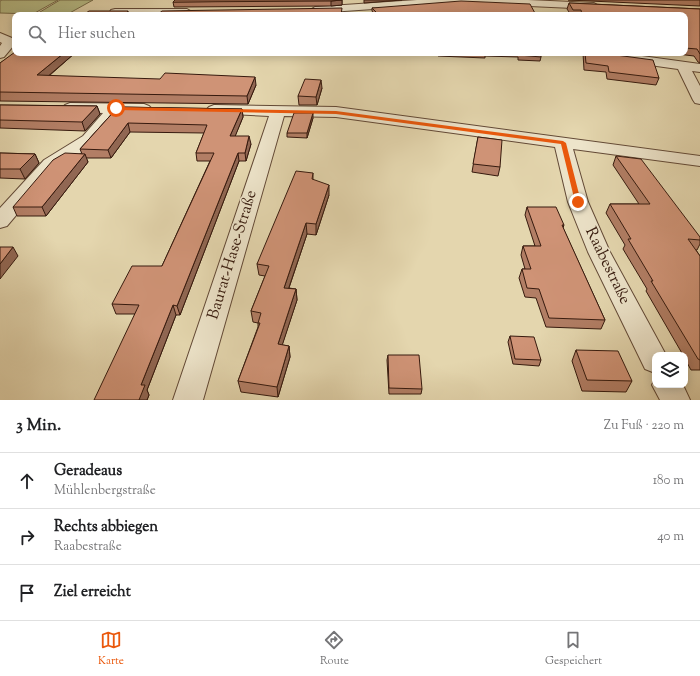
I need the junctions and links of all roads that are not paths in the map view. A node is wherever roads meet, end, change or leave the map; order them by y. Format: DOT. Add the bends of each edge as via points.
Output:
graph roads {
  1 [pos="142,2"];
  2 [pos="546,2"];
  3 [pos="602,6"];
  4 [pos="302,11"];
  5 [pos="113,12"];
  6 [pos="354,12"];
  7 [pos="551,12"];
  8 [pos="625,56"];
  9 [pos="682,66"];
  10 [pos="700,68"];
  11 [pos="700,100"];
  12 [pos="54,108"];
  13 [pos="116,108"];
  14 [pos="162,109"];
  15 [pos="201,110"];
  16 [pos="278,111"];
  17 [pos="563,143"];
  18 [pos="700,161"];
  19 [pos="0,221"];
  20 [pos="652,356"];
  21 [pos="669,388"];
  22 [pos="188,400"];
  23 [pos="675,400"];
  1 -- 5 [label="street"];
  2 -- 3 [label="street"];
  2 -- 6 [label="street" via="461,0 378,5"];
  2 -- 7 [label="street"];
  4 -- 6 [label="street"];
  8 -- 9 [label="street"];
  9 -- 10 [label="street"];
  9 -- 11 [label="street"];
  12 -- 13 [label="street"];
  13 -- 14 [label="street"];
  13 -- 19 [label="street" via="89,140 50,164"];
  15 -- 16 [label="street"];
  16 -- 17 [label="street" via="336,112"];
  16 -- 22 [label="street, Baurat-Hase-Straße"];
  17 -- 18 [label="street"];
  17 -- 20 [label="street, Raabestraße" via="578,202 599,252"];
  21 -- 23 [label="street"];
}
